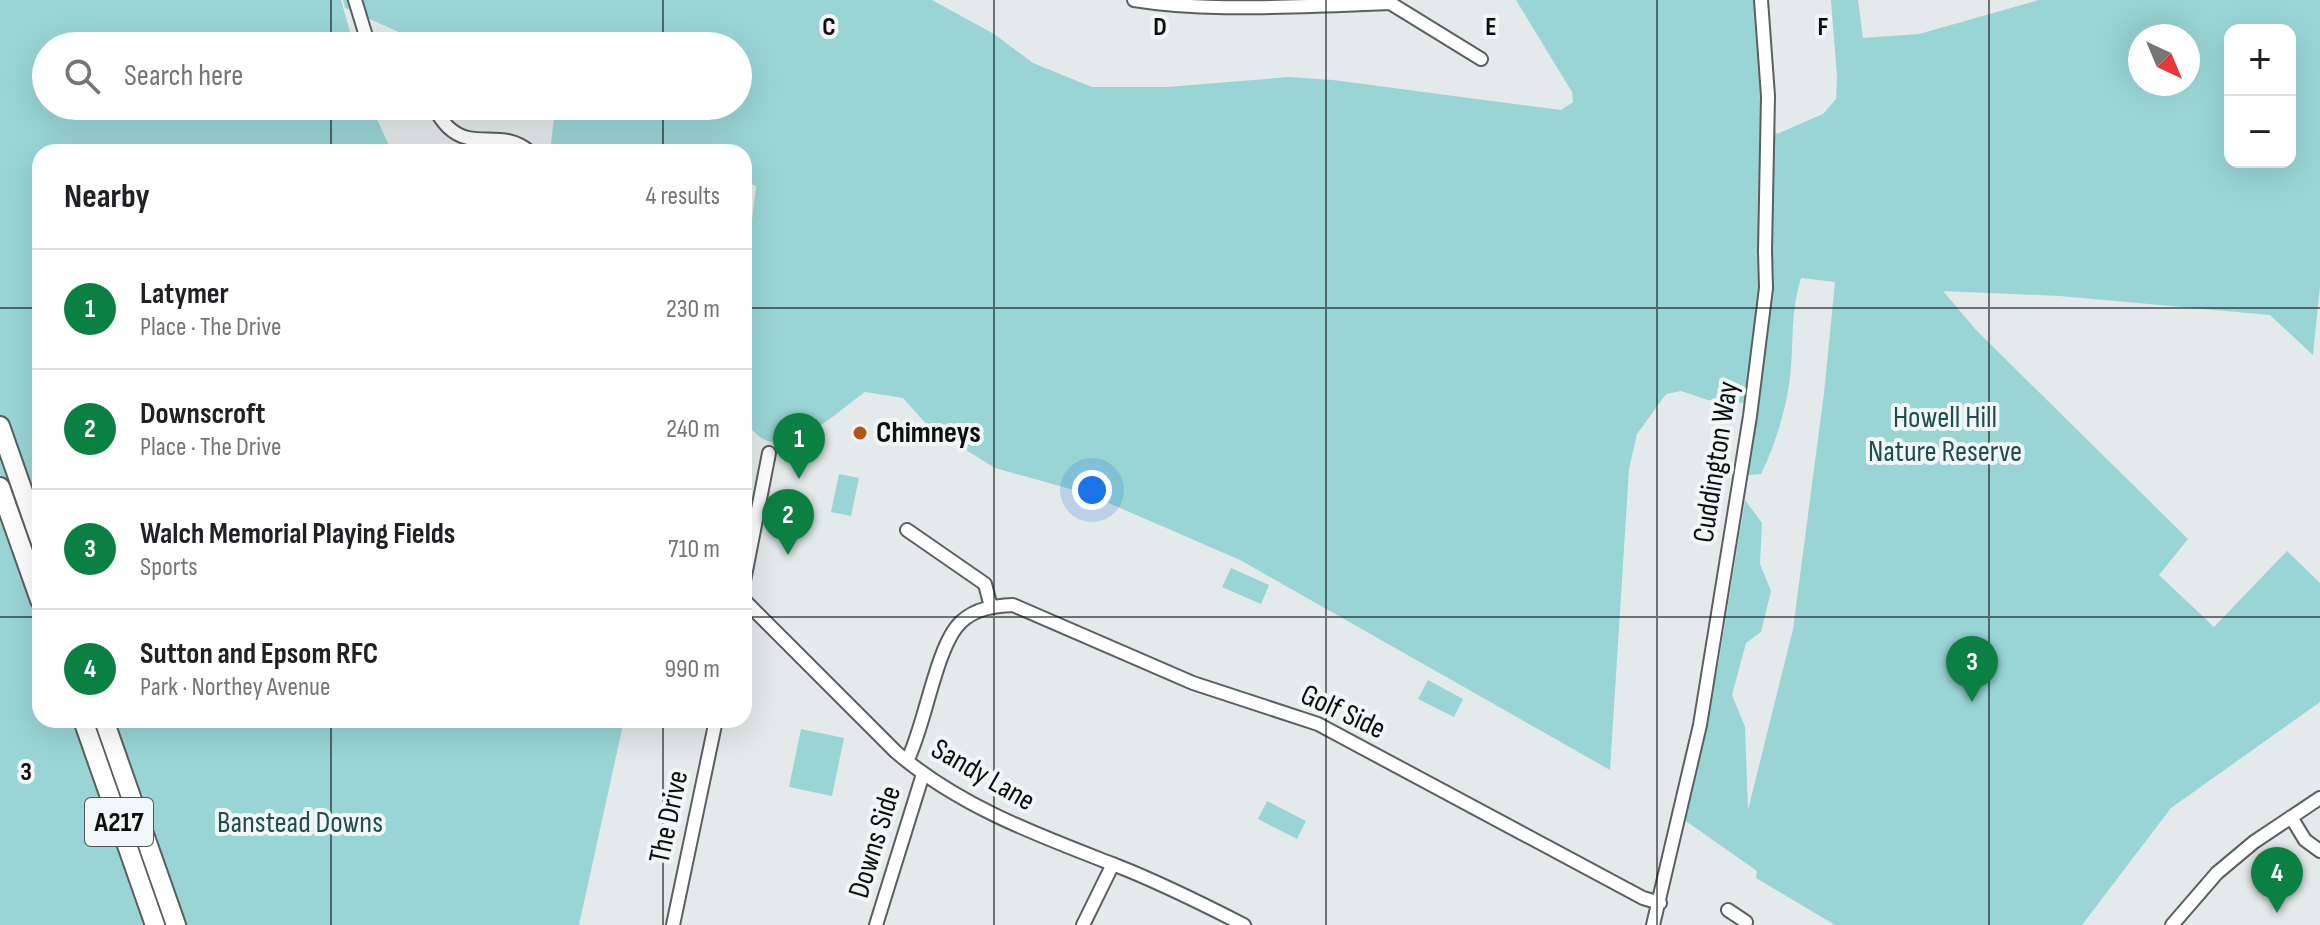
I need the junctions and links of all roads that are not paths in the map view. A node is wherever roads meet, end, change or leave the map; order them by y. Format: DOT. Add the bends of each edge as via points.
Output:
graph roads {
  1 [pos="355,0"];
  2 [pos="1134,0"];
  3 [pos="1761,0"];
  4 [pos="1344,2"];
  5 [pos="1390,2"];
  6 [pos="365,32"];
  7 [pos="1481,59"];
  8 [pos="443,120"];
  9 [pos="517,144"];
  10 [pos="0,426"];
  11 [pos="769,453"];
  12 [pos="0,487"];
  13 [pos="32,517"];
  14 [pos="907,530"];
  15 [pos="752,540"];
  16 [pos="32,577"];
  17 [pos="991,607"];
  18 [pos="752,608"];
  19 [pos="86,728"];
  20 [pos="107,728"];
  21 [pos="714,728"];
  22 [pos="907,761"];
  23 [pos="923,774"];
  24 [pos="2320,798"];
  25 [pos="2291,817"];
  26 [pos="2320,851"];
  27 [pos="1113,864"];
  28 [pos="1660,903"];
  29 [pos="1728,910"];
  30 [pos="1747,924"];
  31 [pos="155,925"];
  32 [pos="176,925"];
  33 [pos="673,925"];
  34 [pos="876,925"];
  35 [pos="1083,925"];
  36 [pos="1244,925"];
  37 [pos="1653,925"];
  38 [pos="2172,925"];
  1 -- 6 [label="street"];
  2 -- 4 [label="street" via="1209,7"];
  3 -- 28 [label="street, Cuddington Way" via="1768,96 1766,288 1700,725"];
  4 -- 5 [label="street"];
  5 -- 7 [label="street"];
  8 -- 9 [label="street" via="460,135"];
  10 -- 13 [label="highway"];
  11 -- 15 [label="street"];
  12 -- 16 [label="highway"];
  14 -- 17 [label="street" via="985,584"];
  17 -- 22 [label="street" via="963,620 952,634"];
  17 -- 28 [label="street, Golf Side" via="1013,605 1193,683 1318,724"];
  18 -- 22 [label="street, Sandy Lane"];
  19 -- 31 [label="highway, A217"];
  20 -- 32 [label="highway, A217"];
  21 -- 33 [label="street, The Drive"];
  22 -- 23 [label="street, Sandy Lane"];
  23 -- 27 [label="street, Sandy Lane" via="1015,826"];
  23 -- 34 [label="street, Downs Side"];
  24 -- 25 [label="street"];
  25 -- 26 [label="street" via="2305,840"];
  25 -- 38 [label="street" via="2217,873"];
  27 -- 35 [label="street"];
  27 -- 36 [label="street, Sandy Lane"];
  28 -- 37 [label="street, Cuddington Way"];
  29 -- 30 [label="street"];
}
